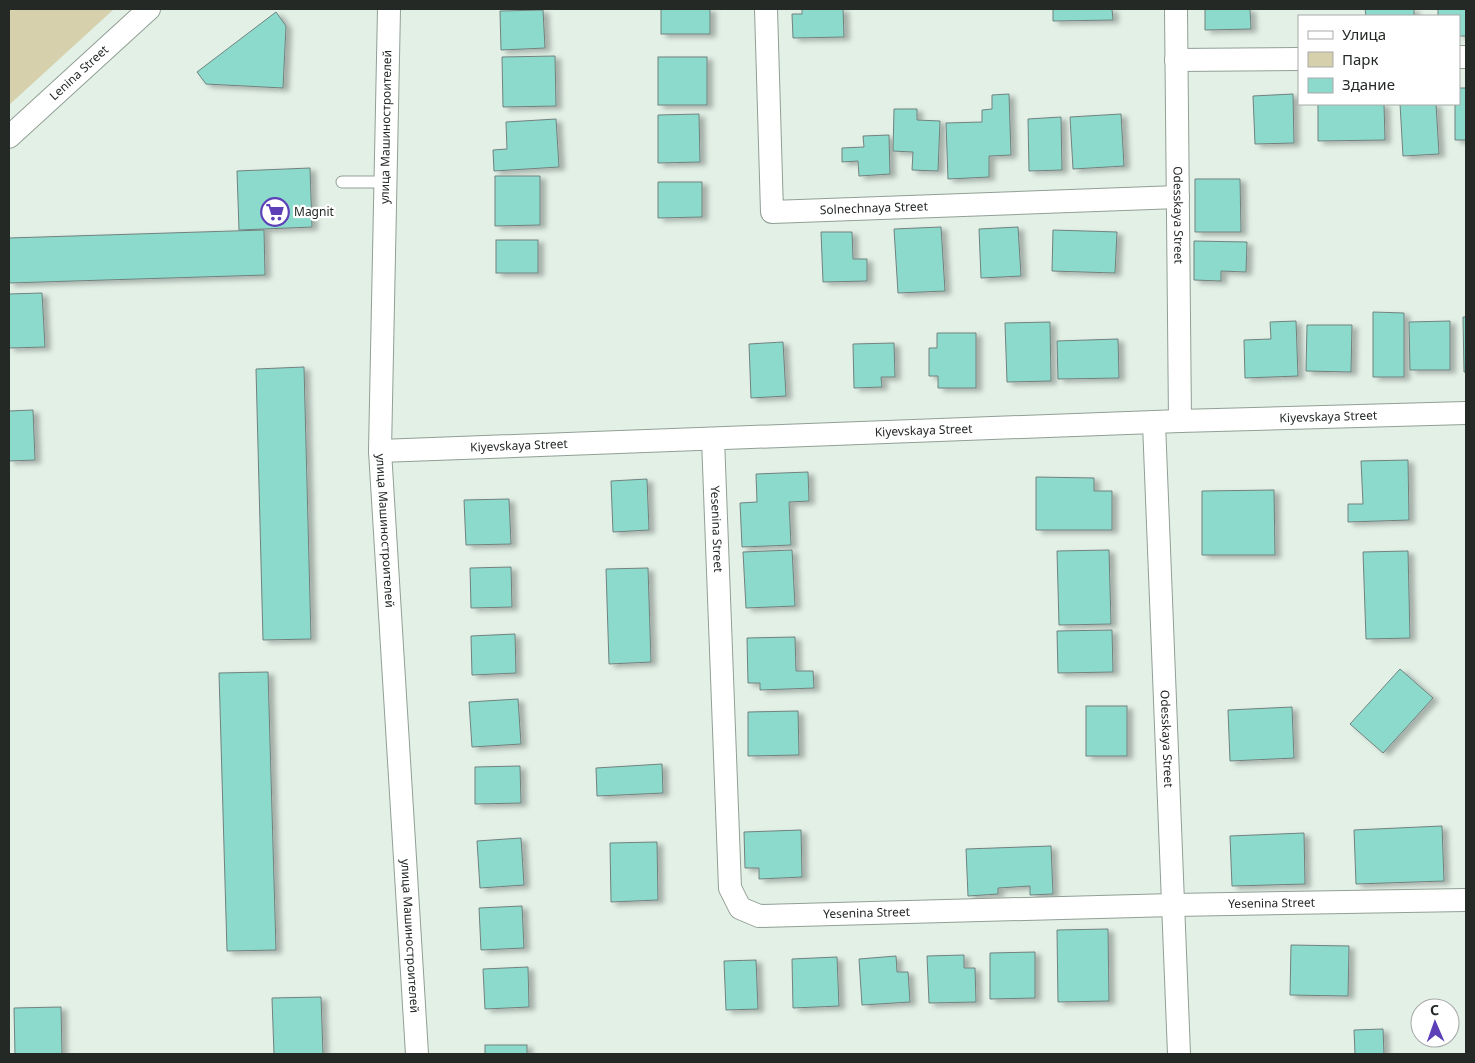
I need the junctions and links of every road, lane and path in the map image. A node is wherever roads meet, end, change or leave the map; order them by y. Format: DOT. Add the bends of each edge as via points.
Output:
graph roads {
  1 [pos="149,9"];
  2 [pos="389,9"];
  3 [pos="766,9"];
  4 [pos="1176,9"];
  5 [pos="1298,59"];
  6 [pos="1176,60"];
  7 [pos="9,137"];
  8 [pos="342,182"];
  9 [pos="385,182"];
  10 [pos="1178,197"];
  11 [pos="1466,413"];
  12 [pos="1180,421"];
  13 [pos="1154,423"];
  14 [pos="713,439"];
  15 [pos="380,451"];
  16 [pos="1466,900"];
  17 [pos="1173,905"];
  18 [pos="417,1054"];
  19 [pos="1178,1054"];
  1 -- 7 [label="street, Lenina Street"];
  2 -- 9 [label="street, улица Машиностроителей"];
  3 -- 10 [label="street, Solnechnaya Street" via="772,212"];
  4 -- 6 [label="street, Odesskaya Street"];
  5 -- 6 [label="street"];
  6 -- 10 [label="street, Odesskaya Street"];
  8 -- 9 [label="lane"];
  9 -- 15 [label="street, улица Машиностроителей"];
  10 -- 12 [label="street, Odesskaya Street"];
  11 -- 12 [label="street, Kiyevskaya Street"];
  12 -- 13 [label="street, Kiyevskaya Street"];
  13 -- 14 [label="street, Kiyevskaya Street"];
  13 -- 17 [label="street, Odesskaya Street"];
  14 -- 15 [label="street, Kiyevskaya Street"];
  14 -- 17 [label="street, Yesenina Street" via="730,888 740,908 759,916"];
  15 -- 18 [label="street, улица Машиностроителей"];
  16 -- 17 [label="street, Yesenina Street"];
  17 -- 19 [label="street, Odesskaya Street"];
}
